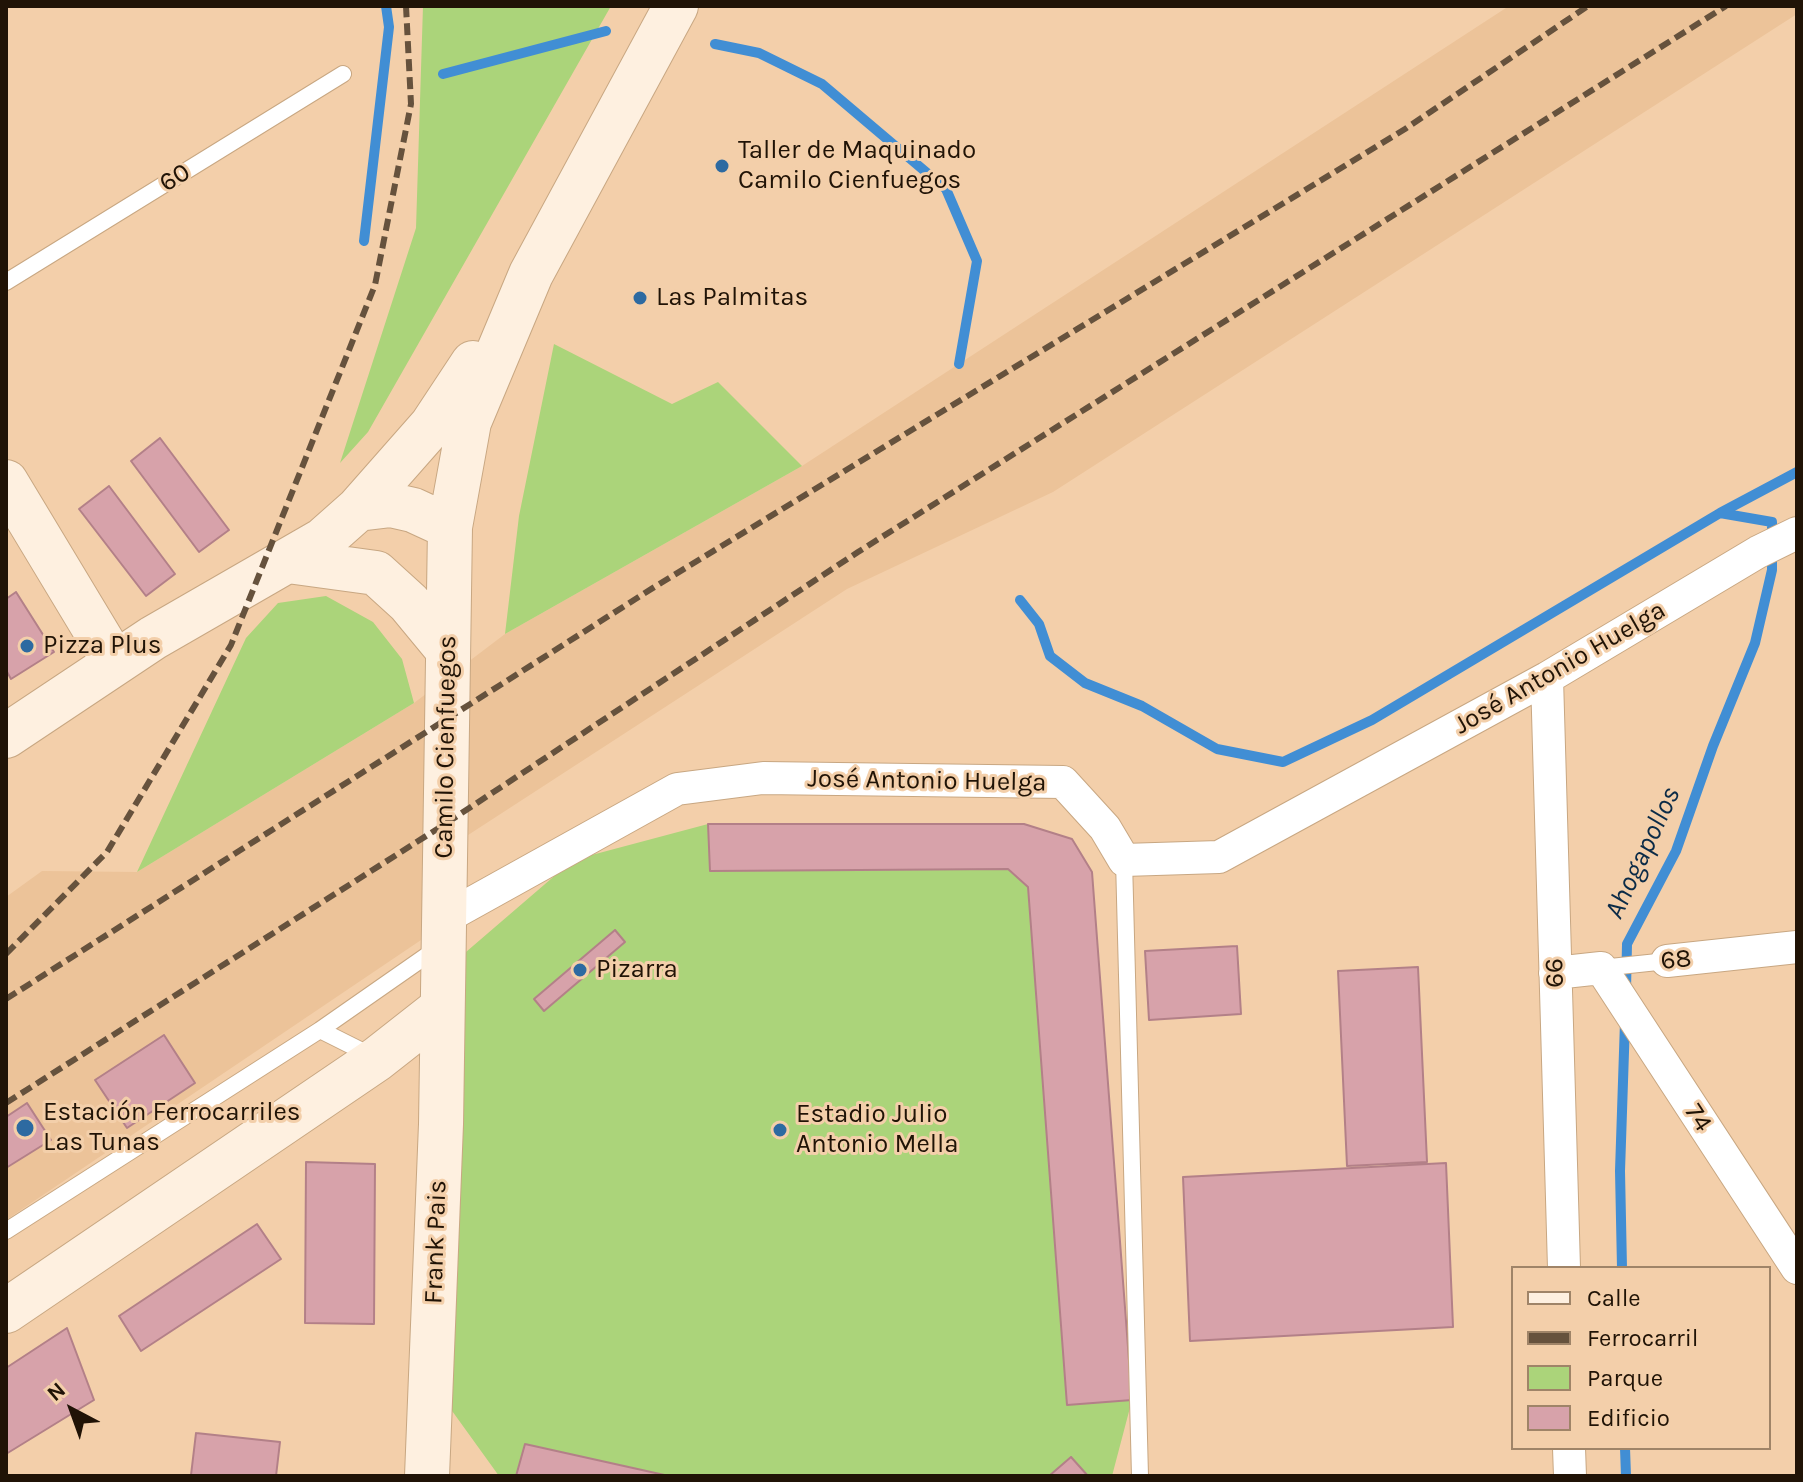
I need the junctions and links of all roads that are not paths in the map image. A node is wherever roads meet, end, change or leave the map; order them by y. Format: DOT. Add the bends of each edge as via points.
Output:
graph roads {
  1 [pos="676,6"];
  2 [pos="343,74"];
  3 [pos="531,274"];
  4 [pos="6,282"];
  5 [pos="6,482"];
  6 [pos="358,509"];
  7 [pos="450,527"];
  8 [pos="1780,542"];
  9 [pos="288,561"];
  10 [pos="447,649"];
  11 [pos="115,663"];
  12 [pos="1547,678"];
  13 [pos="6,736"];
  14 [pos="1124,860"];
  15 [pos="443,932"];
  16 [pos="1797,947"];
  17 [pos="1667,961"];
  18 [pos="1601,968"];
  19 [pos="1555,973"];
  20 [pos="442,1008"];
  21 [pos="320,1030"];
  22 [pos="377,1059"];
  23 [pos="441,1124"];
  24 [pos="6,1231"];
  25 [pos="1564,1266"];
  26 [pos="1797,1268"];
  27 [pos="6,1311"];
  28 [pos="1569,1450"];
  29 [pos="427,1476"];
  30 [pos="1140,1476"];
  31 [pos="1570,1476"];
  1 -- 3 [label="main road, Camilo Cienfuegos"];
  2 -- 4 [label="lane, 60"];
  3 -- 6 [label="main road" via="432,425"];
  3 -- 7 [label="main road, Camilo Cienfuegos" via="469,422"];
  5 -- 11 [label="main road"];
  6 -- 7 [label="main road" via="391,505"];
  6 -- 9 [label="main road" via="323,540"];
  7 -- 10 [label="main road, Camilo Cienfuegos"];
  8 -- 12 [label="street, José Antonio Huelga"];
  9 -- 10 [label="main road" via="376,573"];
  9 -- 11 [label="main road"];
  10 -- 15 [label="main road, Camilo Cienfuegos"];
  11 -- 13 [label="main road"];
  12 -- 14 [label="street, José Antonio Huelga" via="1219,857"];
  12 -- 19 [label="street, 66"];
  14 -- 15 [label="street, José Antonio Huelga" via="1105,828 1063,782 763,778 677,789"];
  14 -- 30 [label="lane"];
  15 -- 20 [label="main road, Camilo Cienfuegos"];
  15 -- 21 [label="lane"];
  16 -- 17 [label="street, 68"];
  17 -- 18 [label="lane, 68"];
  18 -- 19 [label="street, 68"];
  18 -- 26 [label="street, 74"];
  19 -- 25 [label="street, 66"];
  20 -- 22 [label="main road"];
  20 -- 23 [label="main road, Frank Pais"];
  21 -- 22 [label="lane"];
  21 -- 24 [label="lane"];
  22 -- 23 [label="main road" via="424,1091"];
  22 -- 27 [label="main road"];
  23 -- 29 [label="main road, Frank Pais"];
  28 -- 31 [label="street"];
}
